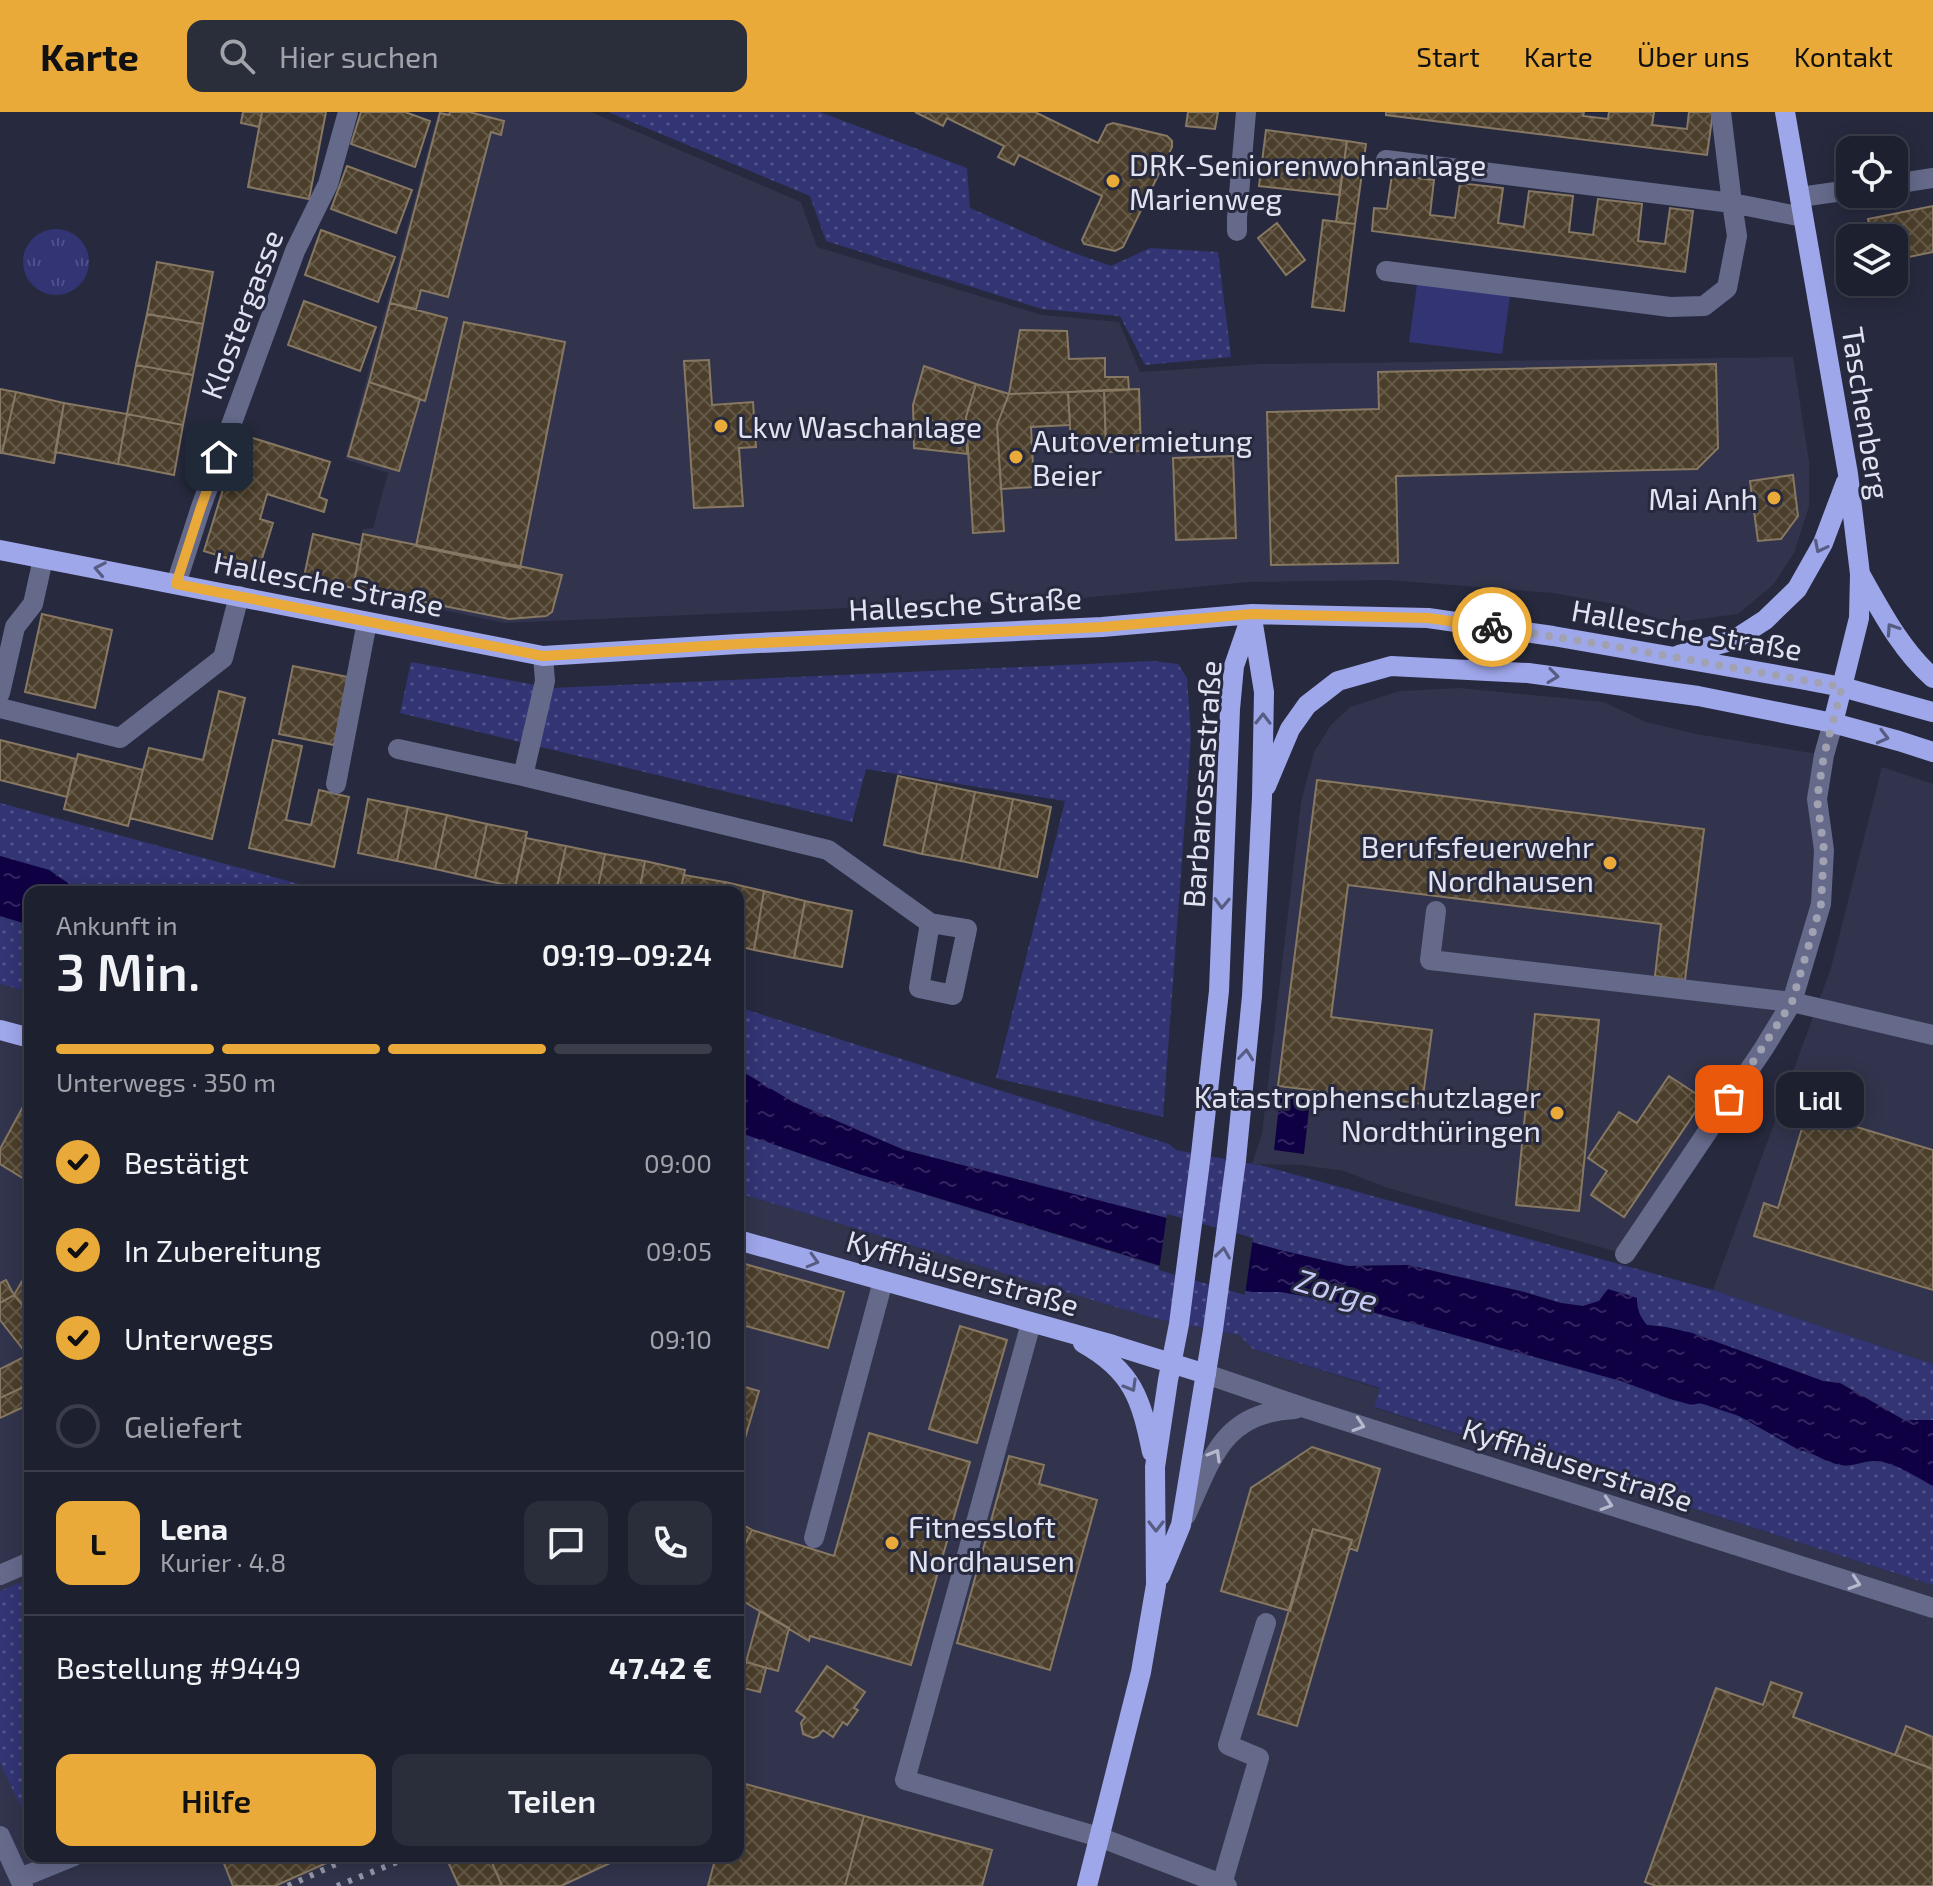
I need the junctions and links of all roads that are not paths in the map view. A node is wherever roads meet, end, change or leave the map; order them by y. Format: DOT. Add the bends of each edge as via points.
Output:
graph roads {
  1 [pos="348,112"];
  2 [pos="1246,112"];
  3 [pos="1721,112"];
  4 [pos="1785,112"];
  5 [pos="1386,160"];
  6 [pos="1933,178"];
  7 [pos="1908,182"];
  8 [pos="1836,195"];
  9 [pos="1732,203"];
  10 [pos="1801,207"];
  11 [pos="1237,231"];
  12 [pos="1386,271"];
  13 [pos="1848,474"];
  14 [pos="0,550"];
  15 [pos="43,559"];
  16 [pos="1860,574"];
  17 [pos="176,584"];
  18 [pos="239,596"];
  19 [pos="1252,614"];
  20 [pos="367,622"];
  21 [pos="543,656"];
  22 [pos="1672,656"];
  23 [pos="1933,678"];
  24 [pos="1842,687"];
  25 [pos="0,693"];
  26 [pos="0,708"];
  27 [pos="1933,712"];
  28 [pos="1833,723"];
  29 [pos="398,749"];
  30 [pos="1933,752"];
  31 [pos="523,776"];
  32 [pos="336,784"];
  33 [pos="1262,797"];
  34 [pos="1436,911"];
  35 [pos="930,923"];
  36 [pos="1792,1002"];
  37 [pos="0,1030"];
  38 [pos="1933,1035"];
  39 [pos="24,1036"];
  40 [pos="744,1242"];
  41 [pos="1625,1254"];
  42 [pos="883,1281"];
  43 [pos="1039,1325"];
  44 [pos="1171,1362"];
  45 [pos="1206,1374"];
  46 [pos="1308,1409"];
  47 [pos="1155,1467"];
  48 [pos="1181,1525"];
  49 [pos="814,1538"];
  50 [pos="24,1565"];
  51 [pos="0,1575"];
  52 [pos="1156,1585"];
  53 [pos="1933,1608"];
  54 [pos="1266,1623"];
  55 [pos="0,1836"];
  56 [pos="1099,1837"];
  57 [pos="62,1862"];
  58 [pos="21,1882"];
  59 [pos="1224,1885"];
  60 [pos="1087,1886"];
  1 -- 17 [label="street, Klostergasse" via="328,184 295,251"];
  2 -- 11 [label="street"];
  3 -- 9 [label="street"];
  4 -- 10 [label="main road, Taschenberg"];
  5 -- 9 [label="street"];
  6 -- 7 [label="street"];
  8 -- 10 [label="street"];
  9 -- 10 [label="street"];
  9 -- 12 [label="street" via="1737,236 1727,288 1704,306 1670,307"];
  10 -- 13 [label="main road, Taschenberg"];
  13 -- 16 [label="main road, Taschenberg"];
  13 -- 22 [label="main road, one-way" via="1823,543 1797,589 1734,640"];
  14 -- 15 [label="main road, Hallesche Straße"];
  17 -- 15 [label="main road, Hallesche Straße, one-way"];
  15 -- 25 [label="street" via="33,604 15,627"];
  23 -- 16 [label="main road, one-way" via="1889,625"];
  16 -- 24 [label="main road, Taschenberg" via="1859,618"];
  17 -- 18 [label="main road, Hallesche Straße"];
  18 -- 20 [label="main road, Hallesche Straße"];
  18 -- 26 [label="street" via="223,658 120,738"];
  19 -- 21 [label="main road, Hallesche Straße" via="1102,627"];
  19 -- 22 [label="main road, Hallesche Straße" via="1428,618"];
  33 -- 19 [label="main road, Barbarossastraße, one-way" via="1264,692"];
  19 -- 44 [label="main road, Barbarossastraße, one-way" via="1234,666 1219,991"];
  20 -- 21 [label="main road, Hallesche Straße"];
  20 -- 32 [label="street"];
  21 -- 31 [label="street" via="545,681"];
  22 -- 24 [label="main road, Hallesche Straße"];
  24 -- 27 [label="main road, Hallesche Straße"];
  24 -- 28 [label="main road, Taschenberg"];
  28 -- 30 [label="main road, one-way"];
  33 -- 28 [label="main road, one-way" via="1290,729 1307,705 1338,681 1391,666 1528,673 1698,696"];
  28 -- 36 [label="street" via="1817,799 1824,850 1821,904"];
  29 -- 31 [label="street"];
  31 -- 35 [label="street" via="828,850"];
  45 -- 33 [label="main road, Barbarossastraße, one-way" via="1252,996"];
  34 -- 36 [label="street" via="1430,960"];
  36 -- 38 [label="street"];
  36 -- 41 [label="street"];
  37 -- 39 [label="main road"];
  40 -- 42 [label="main road, Kyffhäuserstraße, one-way"];
  42 -- 43 [label="main road, Kyffhäuserstraße"];
  42 -- 49 [label="street"];
  43 -- 44 [label="main road, Kyffhäuserstraße"];
  43 -- 47 [label="main road, one-way" via="1096,1350 1128,1378 1146,1422"];
  43 -- 56 [label="street" via="905,1780"];
  44 -- 45 [label="main road, Kyffhäuserstraße"];
  44 -- 47 [label="main road, Barbarossastraße"];
  45 -- 46 [label="street, Kyffhäuserstraße"];
  45 -- 48 [label="main road, Barbarossastraße"];
  48 -- 46 [label="street, Barbarossastraße, one-way" via="1228,1435 1261,1413"];
  46 -- 53 [label="street, Kyffhäuserstraße, one-way"];
  47 -- 52 [label="main road, Barbarossastraße, one-way"];
  48 -- 52 [label="main road, Barbarossastraße"];
  50 -- 51 [label="street"];
  52 -- 56 [label="main road, Barbarossastraße" via="1141,1672"];
  54 -- 59 [label="street" via="1228,1745 1259,1758"];
  55 -- 58 [label="street"];
  56 -- 59 [label="street"];
  56 -- 60 [label="main road, Barbarossastraße"];
  57 -- 58 [label="street"];
}
